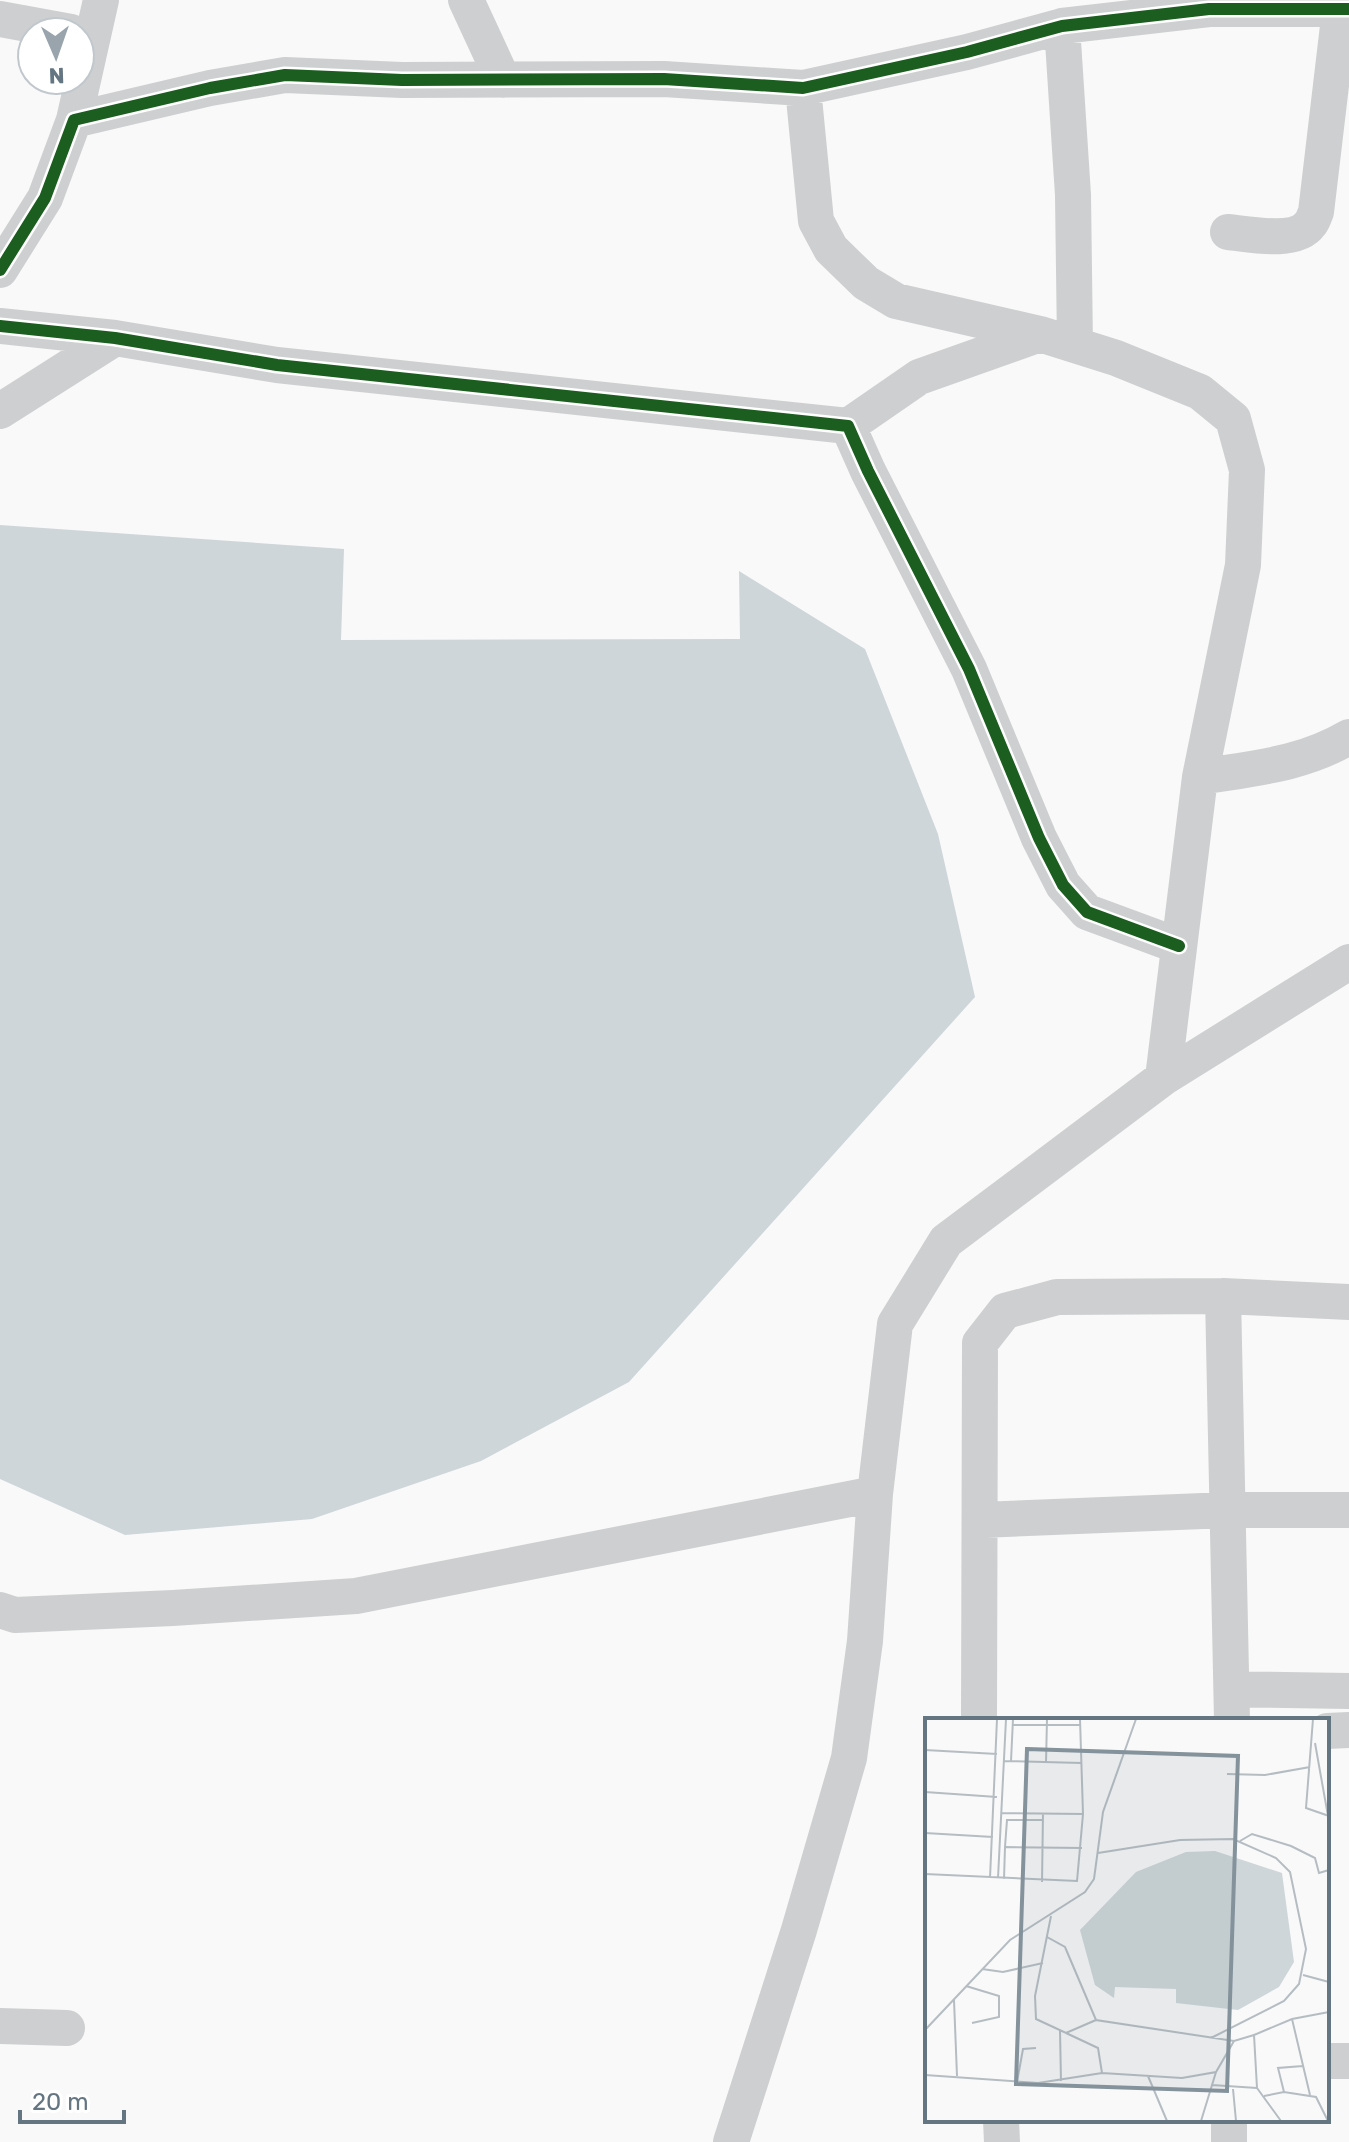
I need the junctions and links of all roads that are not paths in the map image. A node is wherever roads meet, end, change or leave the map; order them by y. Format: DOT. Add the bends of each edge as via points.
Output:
graph roads {
  1 [pos="466,0"];
  2 [pos="1344,9"];
  3 [pos="1062,26"];
  4 [pos="503,80"];
  5 [pos="803,88"];
  6 [pos="76,96"];
  7 [pos="74,120"];
  8 [pos="1228,232"];
  9 [pos="0,270"];
  10 [pos="0,326"];
  11 [pos="1040,334"];
  12 [pos="115,338"];
  13 [pos="1075,345"];
  14 [pos="0,411"];
  15 [pos="848,426"];
  16 [pos="1349,737"];
  17 [pos="1200,777"];
  18 [pos="1179,946"];
  19 [pos="1349,962"];
  20 [pos="1163,1078"];
  21 [pos="1223,1296"];
  22 [pos="1349,1302"];
  23 [pos="875,1494"];
  24 [pos="1228,1510"];
  25 [pos="1349,1510"];
  26 [pos="980,1520"];
  27 [pos="0,1610"];
  28 [pos="1349,1691"];
  29 [pos="1232,1704"];
  30 [pos="979,1718"];
  31 [pos="1349,1730"];
  32 [pos="1329,1731"];
  33 [pos="0,2026"];
  34 [pos="67,2028"];
  35 [pos="1001,2122"];
  36 [pos="731,2142"];
  37 [pos="1002,2142"];
  1 -- 4 [label="street"];
  2 -- 3 [label="street" via="1209,9"];
  2 -- 8 [label="street" via="1316,212 1309,226 1295,235"];
  3 -- 5 [label="street"];
  3 -- 13 [label="street" via="1073,195"];
  4 -- 5 [label="street" via="664,79"];
  4 -- 7 [label="street" via="285,75"];
  5 -- 11 [label="street" via="816,221 831,249 866,283 896,301"];
  6 -- 7 [label="street"];
  7 -- 9 [label="street" via="45,198"];
  10 -- 12 [label="street"];
  11 -- 13 [label="street"];
  11 -- 15 [label="street" via="919,377"];
  12 -- 14 [label="street"];
  12 -- 15 [label="street" via="277,365"];
  13 -- 17 [label="street" via="1200,392 1233,419 1247,470 1243,565"];
  15 -- 18 [label="street" via="969,669 1063,885 1087,912"];
  16 -- 17 [label="street" via="1293,762"];
  17 -- 18 [label="street"];
  18 -- 20 [label="street"];
  19 -- 20 [label="street"];
  20 -- 23 [label="street" via="946,1241 895,1324"];
  21 -- 22 [label="street"];
  21 -- 24 [label="street"];
  21 -- 26 [label="street" via="1057,1297 1005,1311 980,1343"];
  23 -- 27 [label="street" via="356,1596 15,1615"];
  23 -- 36 [label="street" via="865,1641 849,1758"];
  24 -- 25 [label="street"];
  24 -- 26 [label="street"];
  24 -- 29 [label="street"];
  26 -- 30 [label="street"];
  28 -- 29 [label="street"];
  31 -- 32 [label="street"];
  33 -- 34 [label="street"];
  35 -- 37 [label="street"];
}
